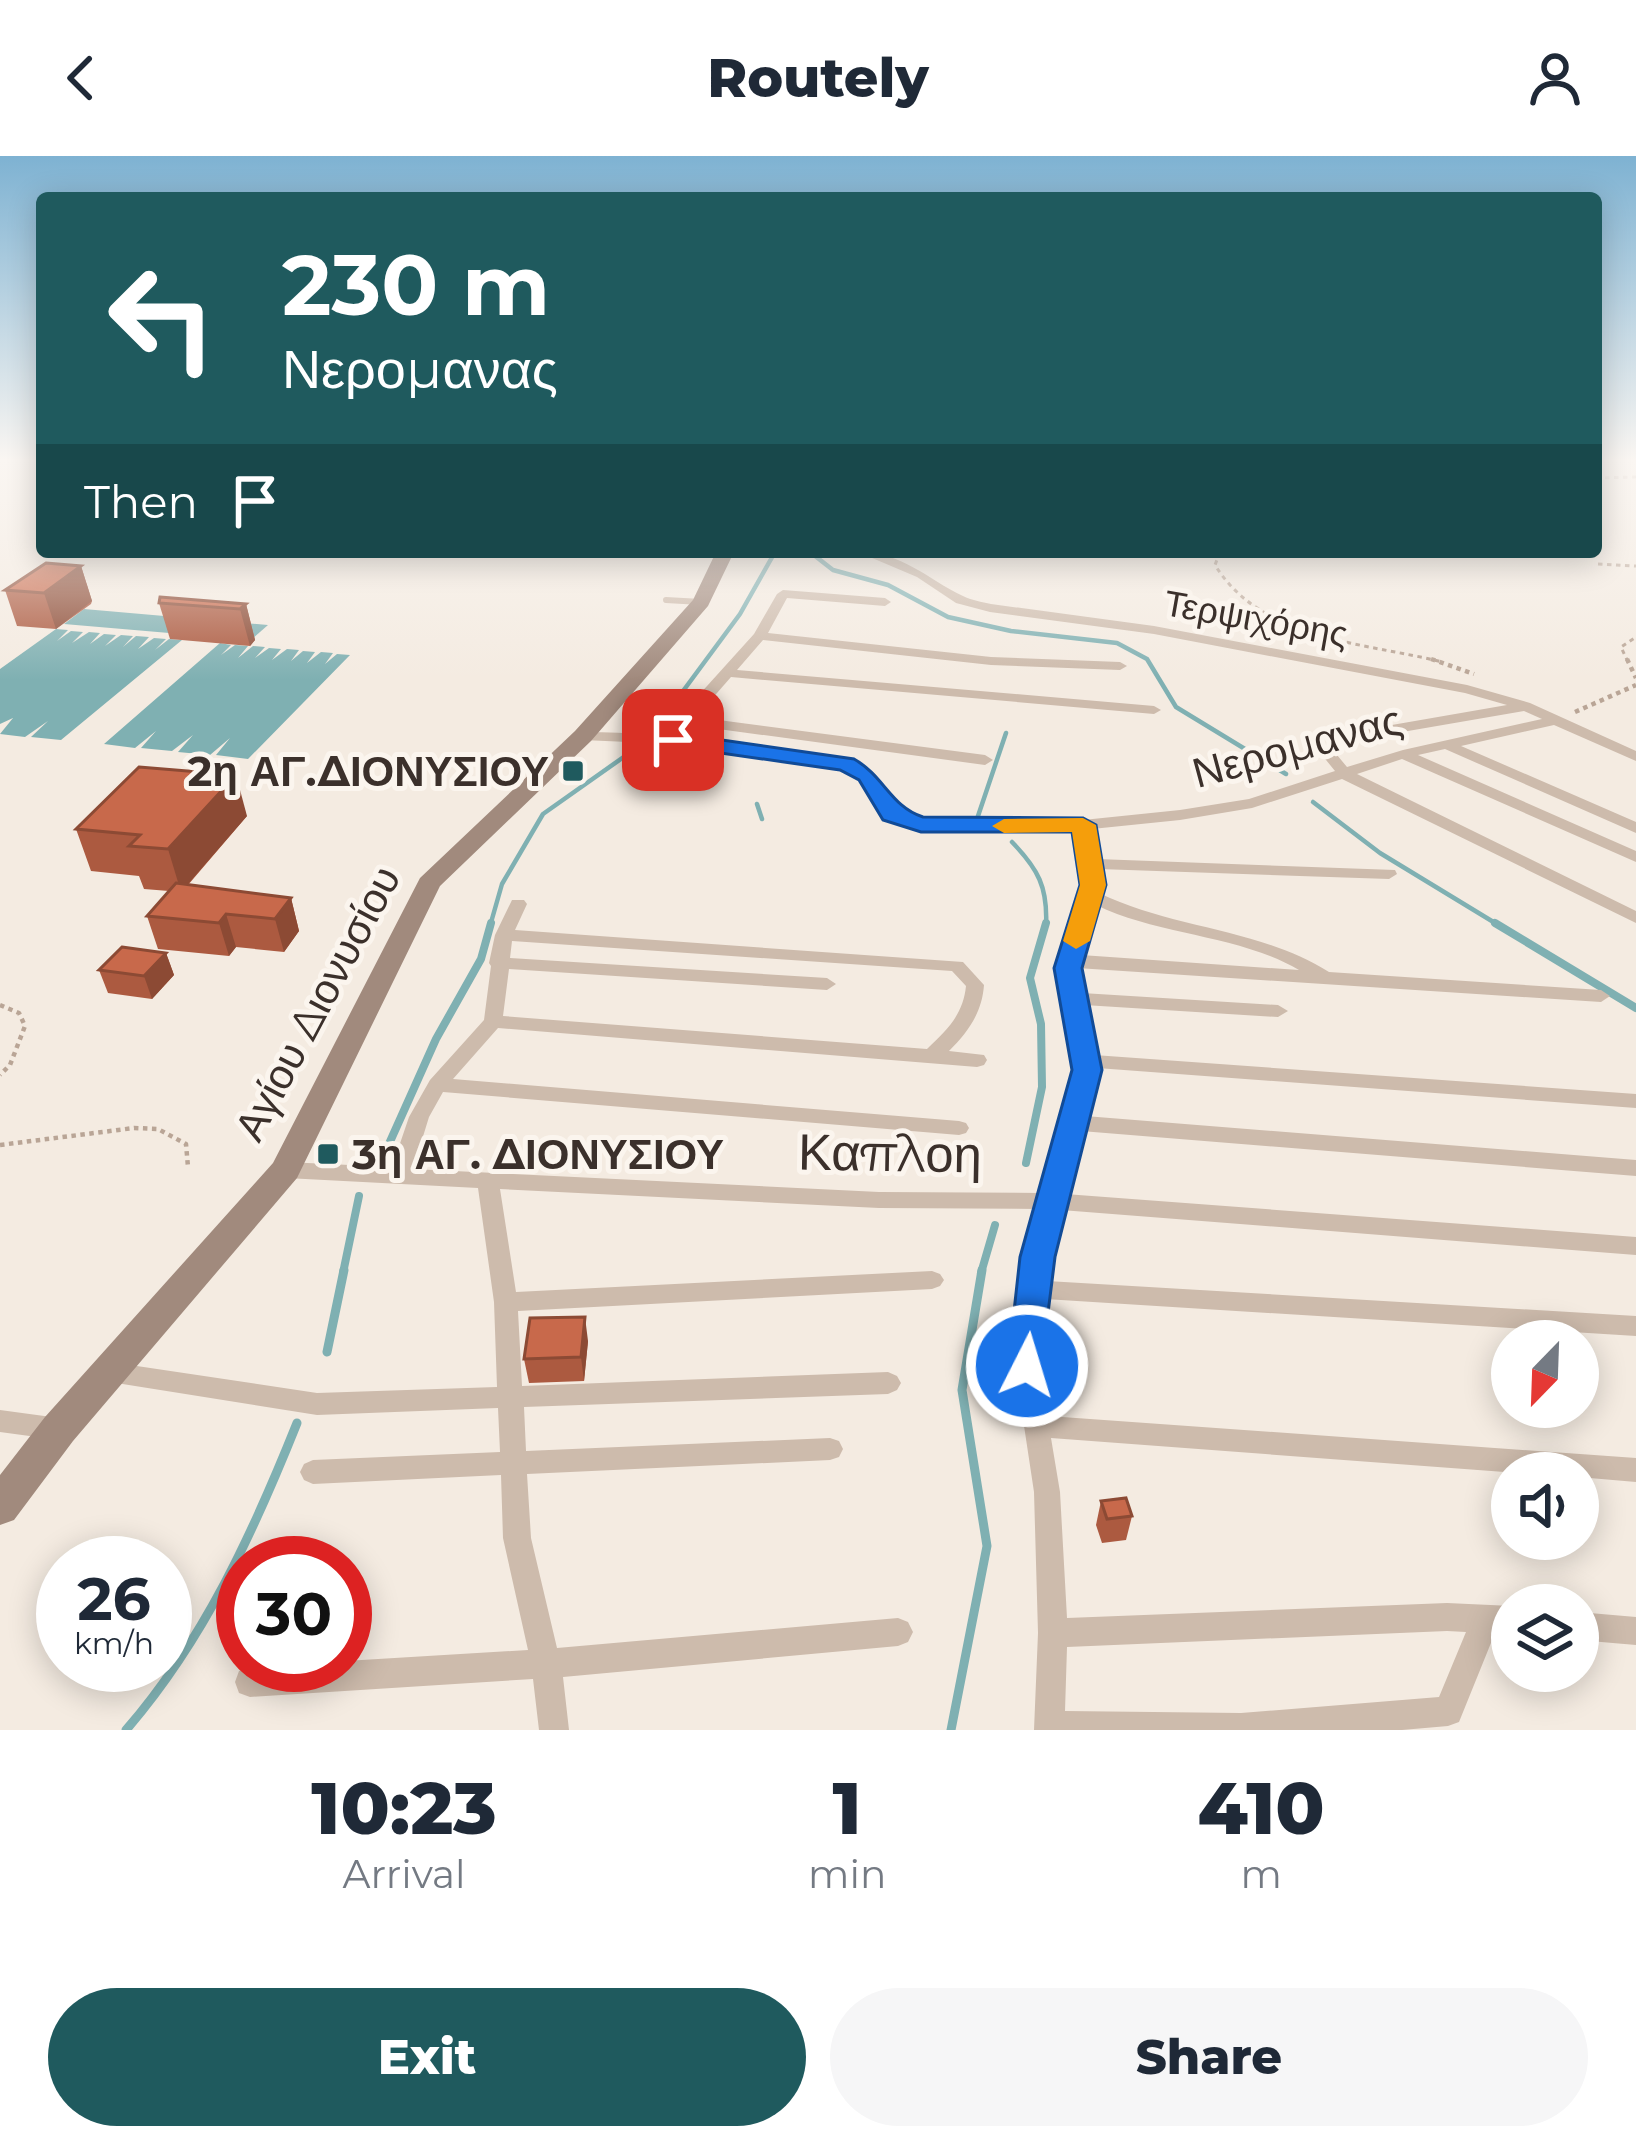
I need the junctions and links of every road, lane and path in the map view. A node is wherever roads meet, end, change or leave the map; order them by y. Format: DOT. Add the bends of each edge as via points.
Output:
graph roads {
  1 [pos="722,558"];
  2 [pos="880,558"];
  3 [pos="1218,558"];
  4 [pos="1598,564"];
  5 [pos="1636,566"];
  6 [pos="665,600"];
  7 [pos="701,602"];
  8 [pos="885,602"];
  9 [pos="760,636"];
  10 [pos="1636,637"];
  11 [pos="1120,666"];
  12 [pos="728,674"];
  13 [pos="1636,682"];
  14 [pos="1500,698"];
  15 [pos="1525,706"];
  16 [pos="1154,710"];
  17 [pos="684,720"];
  18 [pos="1553,722"];
  19 [pos="583,736"];
  20 [pos="673,740"];
  21 [pos="1445,744"];
  22 [pos="1403,754"];
  23 [pos="1636,757"];
  24 [pos="985,760"];
  25 [pos="1345,774"];
  26 [pos="1083,825"];
  27 [pos="1636,829"];
  28 [pos="1636,857"];
  29 [pos="1091,864"];
  30 [pos="1389,874"];
  31 [pos="1090,895"];
  32 [pos="518,904"];
  33 [pos="1636,918"];
  34 [pos="504,935"];
  35 [pos="1071,960"];
  36 [pos="498,963"];
  37 [pos="1325,978"];
  38 [pos="827,984"];
  39 [pos="1601,996"];
  40 [pos="1076,999"];
  41 [pos="0,1005"];
  42 [pos="1278,1011"];
  43 [pos="493,1021"];
  44 [pos="932,1056"];
  45 [pos="976,1060"];
  46 [pos="1085,1061"];
  47 [pos="0,1075"];
  48 [pos="437,1085"];
  49 [pos="1636,1101"];
  50 [pos="1076,1123"];
  51 [pos="959,1128"];
  52 [pos="0,1144"];
  53 [pos="188,1167"];
  54 [pos="1636,1168"];
  55 [pos="286,1170"];
  56 [pos="400,1176"];
  57 [pos="488,1182"];
  58 [pos="1051,1201"];
  59 [pos="1636,1246"];
  60 [pos="932,1280"];
  61 [pos="1033,1288"];
  62 [pos="506,1303"];
  63 [pos="1636,1326"];
  64 [pos="110,1372"];
  65 [pos="888,1383"];
  66 [pos="512,1400"];
  67 [pos="0,1421"];
  68 [pos="1036,1426"];
  69 [pos="59,1429"];
  70 [pos="830,1449"];
  71 [pos="516,1460"];
  72 [pos="1636,1470"];
  73 [pos="313,1472"];
  74 [pos="0,1507"];
  75 [pos="1491,1618"];
  76 [pos="1599,1628"];
  77 [pos="898,1631"];
  78 [pos="1636,1631"];
  79 [pos="1053,1633"];
  80 [pos="1491,1633"];
  81 [pos="546,1664"];
  82 [pos="372,1675"];
  83 [pos="1049,1728"];
  84 [pos="554,1730"];
  1 -- 7 [label="street, Αγίου Διονυσίου"];
  2 -- 14 [label="street, Τερψιχόρης" via="990,608 1154,630"];
  3 -- 14 [label="path" via="1220,578 1255,608 1324,634 1456,665"];
  4 -- 5 [label="path"];
  6 -- 7 [label="lane"];
  7 -- 19 [label="street, Αγίου Διονυσίου"];
  8 -- 9 [label="street" via="783,594"];
  9 -- 11 [label="street"];
  9 -- 12 [label="street"];
  10 -- 13 [label="path" via="1621,647"];
  12 -- 16 [label="street"];
  12 -- 17 [label="street"];
  13 -- 18 [label="path"];
  14 -- 15 [label="street, Τερψιχόρης"];
  15 -- 18 [label="street, Τερψιχόρης"];
  15 -- 25 [label="street" via="1345,737 1329,755"];
  17 -- 20 [label="street"];
  17 -- 24 [label="street"];
  18 -- 21 [label="street, Νερομανας"];
  18 -- 23 [label="street, Τερψιχόρης"];
  19 -- 20 [label="street, Νερομανας"];
  19 -- 55 [label="street, Αγίου Διονυσίου" via="429,884"];
  20 -- 26 [label="street, Νερομανας" via="846,764 868,776 892,815 921,825"];
  21 -- 22 [label="street, Νερομανας"];
  21 -- 27 [label="street"];
  22 -- 25 [label="street, Νερομανας"];
  22 -- 28 [label="street"];
  25 -- 26 [label="street, Νερομανας" via="1232,807"];
  25 -- 33 [label="street"];
  26 -- 29 [label="street"];
  29 -- 30 [label="street"];
  29 -- 31 [label="street"];
  31 -- 35 [label="street"];
  31 -- 37 [label="street" via="1136,917 1291,958"];
  32 -- 34 [label="street"];
  34 -- 36 [label="street"];
  34 -- 44 [label="street" via="958,966 975,986 975,1001"];
  35 -- 37 [label="street"];
  35 -- 40 [label="street"];
  36 -- 38 [label="street"];
  36 -- 43 [label="street"];
  37 -- 39 [label="street"];
  40 -- 42 [label="street"];
  40 -- 46 [label="street"];
  41 -- 47 [label="path" via="19,1013 25,1026"];
  43 -- 44 [label="street"];
  43 -- 48 [label="street"];
  44 -- 45 [label="street"];
  46 -- 49 [label="street"];
  46 -- 50 [label="street"];
  48 -- 51 [label="street"];
  48 -- 56 [label="street"];
  50 -- 54 [label="street"];
  50 -- 58 [label="street"];
  52 -- 53 [label="path" via="158,1129 186,1144"];
  55 -- 56 [label="street, Καπλοη"];
  55 -- 64 [label="street, Αγίου Διονυσίου"];
  56 -- 57 [label="street, Καπλοη"];
  57 -- 58 [label="street, Καπλοη"];
  57 -- 62 [label="street"];
  58 -- 59 [label="street, Καπλοη"];
  58 -- 61 [label="street"];
  60 -- 62 [label="street"];
  61 -- 63 [label="street"];
  61 -- 68 [label="street" via="1027,1366"];
  62 -- 66 [label="street"];
  64 -- 66 [label="street" via="317,1404"];
  64 -- 69 [label="street, Αγίου Διονυσίου"];
  65 -- 66 [label="street"];
  66 -- 71 [label="street"];
  67 -- 69 [label="street"];
  68 -- 72 [label="street"];
  68 -- 79 [label="street" via="1048,1492"];
  69 -- 74 [label="street, Αγίου Διονυσίου"];
  70 -- 71 [label="street"];
  71 -- 73 [label="street"];
  71 -- 81 [label="street" via="518,1538"];
  75 -- 79 [label="street"];
  76 -- 78 [label="street"];
  77 -- 81 [label="street"];
  79 -- 83 [label="street"];
  80 -- 83 [label="street" via="1448,1711 1240,1728"];
  81 -- 82 [label="street"];
  81 -- 84 [label="street"];
}
